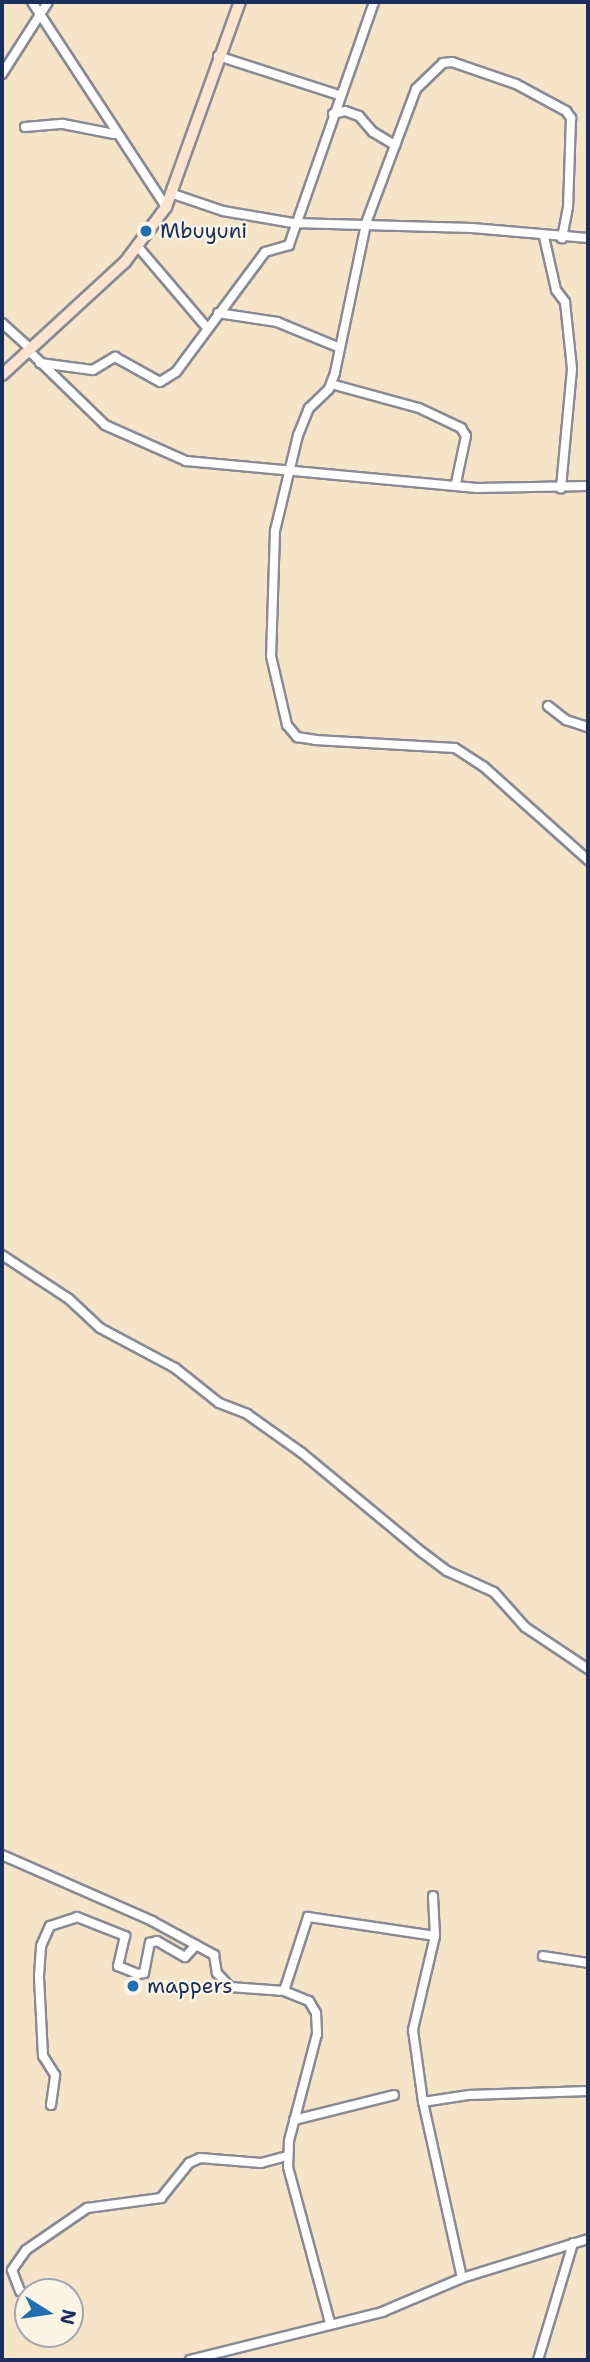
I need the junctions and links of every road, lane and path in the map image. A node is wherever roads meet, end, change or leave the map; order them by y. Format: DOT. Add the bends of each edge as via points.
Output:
graph roads {
  1 [pos="32,2"];
  2 [pos="48,2"];
  3 [pos="240,2"];
  4 [pos="373,2"];
  5 [pos="39,15"];
  6 [pos="218,55"];
  7 [pos="2,74"];
  8 [pos="339,94"];
  9 [pos="333,114"];
  10 [pos="25,127"];
  11 [pos="114,134"];
  12 [pos="395,145"];
  13 [pos="173,194"];
  14 [pos="166,207"];
  15 [pos="293,223"];
  16 [pos="366,224"];
  17 [pos="544,237"];
  18 [pos="562,238"];
  19 [pos="588,238"];
  20 [pos="139,248"];
  21 [pos="218,313"];
  22 [pos="2,323"];
  23 [pos="207,328"];
  24 [pos="340,348"];
  25 [pos="29,349"];
  26 [pos="40,363"];
  27 [pos="2,375"];
  28 [pos="331,384"];
  29 [pos="291,471"];
  30 [pos="456,483"];
  31 [pos="588,486"];
  32 [pos="561,488"];
  33 [pos="548,706"];
  34 [pos="588,727"];
  35 [pos="588,860"];
  36 [pos="2,1255"];
  37 [pos="588,1669"];
  38 [pos="2,1855"];
  39 [pos="433,1896"];
  40 [pos="435,1936"];
  41 [pos="193,1944"];
  42 [pos="543,1956"];
  43 [pos="588,1963"];
  44 [pos="284,1992"];
  45 [pos="588,2091"];
  46 [pos="394,2095"];
  47 [pos="424,2102"];
  48 [pos="51,2105"];
  49 [pos="294,2120"];
  50 [pos="288,2156"];
  51 [pos="588,2239"];
  52 [pos="575,2242"];
  53 [pos="588,2245"];
  54 [pos="15,2278"];
  55 [pos="462,2278"];
  56 [pos="330,2323"];
  57 [pos="190,2360"];
  58 [pos="538,2360"];
  1 -- 5 [label="street"];
  2 -- 5 [label="street"];
  3 -- 6 [label="street"];
  4 -- 8 [label="street"];
  5 -- 7 [label="street"];
  5 -- 11 [label="street"];
  6 -- 8 [label="street"];
  6 -- 13 [label="street"];
  8 -- 9 [label="street"];
  9 -- 12 [label="street" via="345,111 359,116 373,132"];
  9 -- 15 [label="street"];
  10 -- 11 [label="street" via="62,124"];
  11 -- 14 [label="street"];
  12 -- 16 [label="street"];
  12 -- 18 [label="street" via="416,89 443,63 466,65 554,103 571,118 568,207"];
  13 -- 14 [label="street"];
  13 -- 15 [label="street" via="213,209"];
  14 -- 20 [label="street"];
  15 -- 16 [label="street"];
  15 -- 21 [label="street" via="289,246 265,252 249,279"];
  16 -- 17 [label="street"];
  16 -- 24 [label="street"];
  17 -- 18 [label="street"];
  17 -- 32 [label="street" via="556,290 565,302 572,369"];
  18 -- 19 [label="street"];
  20 -- 23 [label="street"];
  20 -- 25 [label="street"];
  21 -- 23 [label="street"];
  21 -- 24 [label="street" via="277,322"];
  22 -- 25 [label="street"];
  23 -- 26 [label="street" via="168,380 148,377 115,357 93,370"];
  24 -- 28 [label="street"];
  25 -- 26 [label="street"];
  25 -- 27 [label="street"];
  26 -- 29 [label="street" via="105,425 186,461"];
  28 -- 29 [label="street" via="309,408"];
  28 -- 30 [label="street" via="419,408 461,428 466,436"];
  29 -- 30 [label="street" via="372,481"];
  29 -- 35 [label="street" via="275,531 271,656 287,725 297,737 326,741 455,748 484,767"];
  30 -- 32 [label="street" via="477,488"];
  31 -- 32 [label="street"];
  33 -- 34 [label="street" via="566,720"];
  36 -- 37 [label="street" via="69,1299 100,1328 175,1368 213,1399 247,1415 302,1453 423,1553 447,1571 494,1592 525,1627"];
  38 -- 41 [label="street" via="152,1921"];
  39 -- 40 [label="street"];
  40 -- 44 [label="street" via="308,1917"];
  40 -- 47 [label="street" via="413,2029"];
  41 -- 44 [label="street" via="214,1955 218,1973 230,1987"];
  41 -- 48 [label="street" via="184,1957 157,1941 150,1943 144,1973 138,1974 118,1966 125,1936 77,1917 50,1926 41,1946 39,1976 43,2056 55,2075"];
  42 -- 43 [label="street"];
  44 -- 49 [label="street" via="309,2001 316,2013 317,2034"];
  45 -- 47 [label="street" via="469,2095"];
  46 -- 49 [label="street"];
  47 -- 55 [label="street"];
  49 -- 50 [label="street"];
  50 -- 54 [label="street" via="251,2163 200,2158 189,2164 161,2198 87,2208 26,2250 12,2270"];
  50 -- 56 [label="street" via="292,2189 320,2274"];
  51 -- 52 [label="street"];
  52 -- 53 [label="street"];
  52 -- 55 [label="street"];
  52 -- 58 [label="street"];
  55 -- 56 [label="street" via="402,2306"];
  56 -- 57 [label="street"];
}
